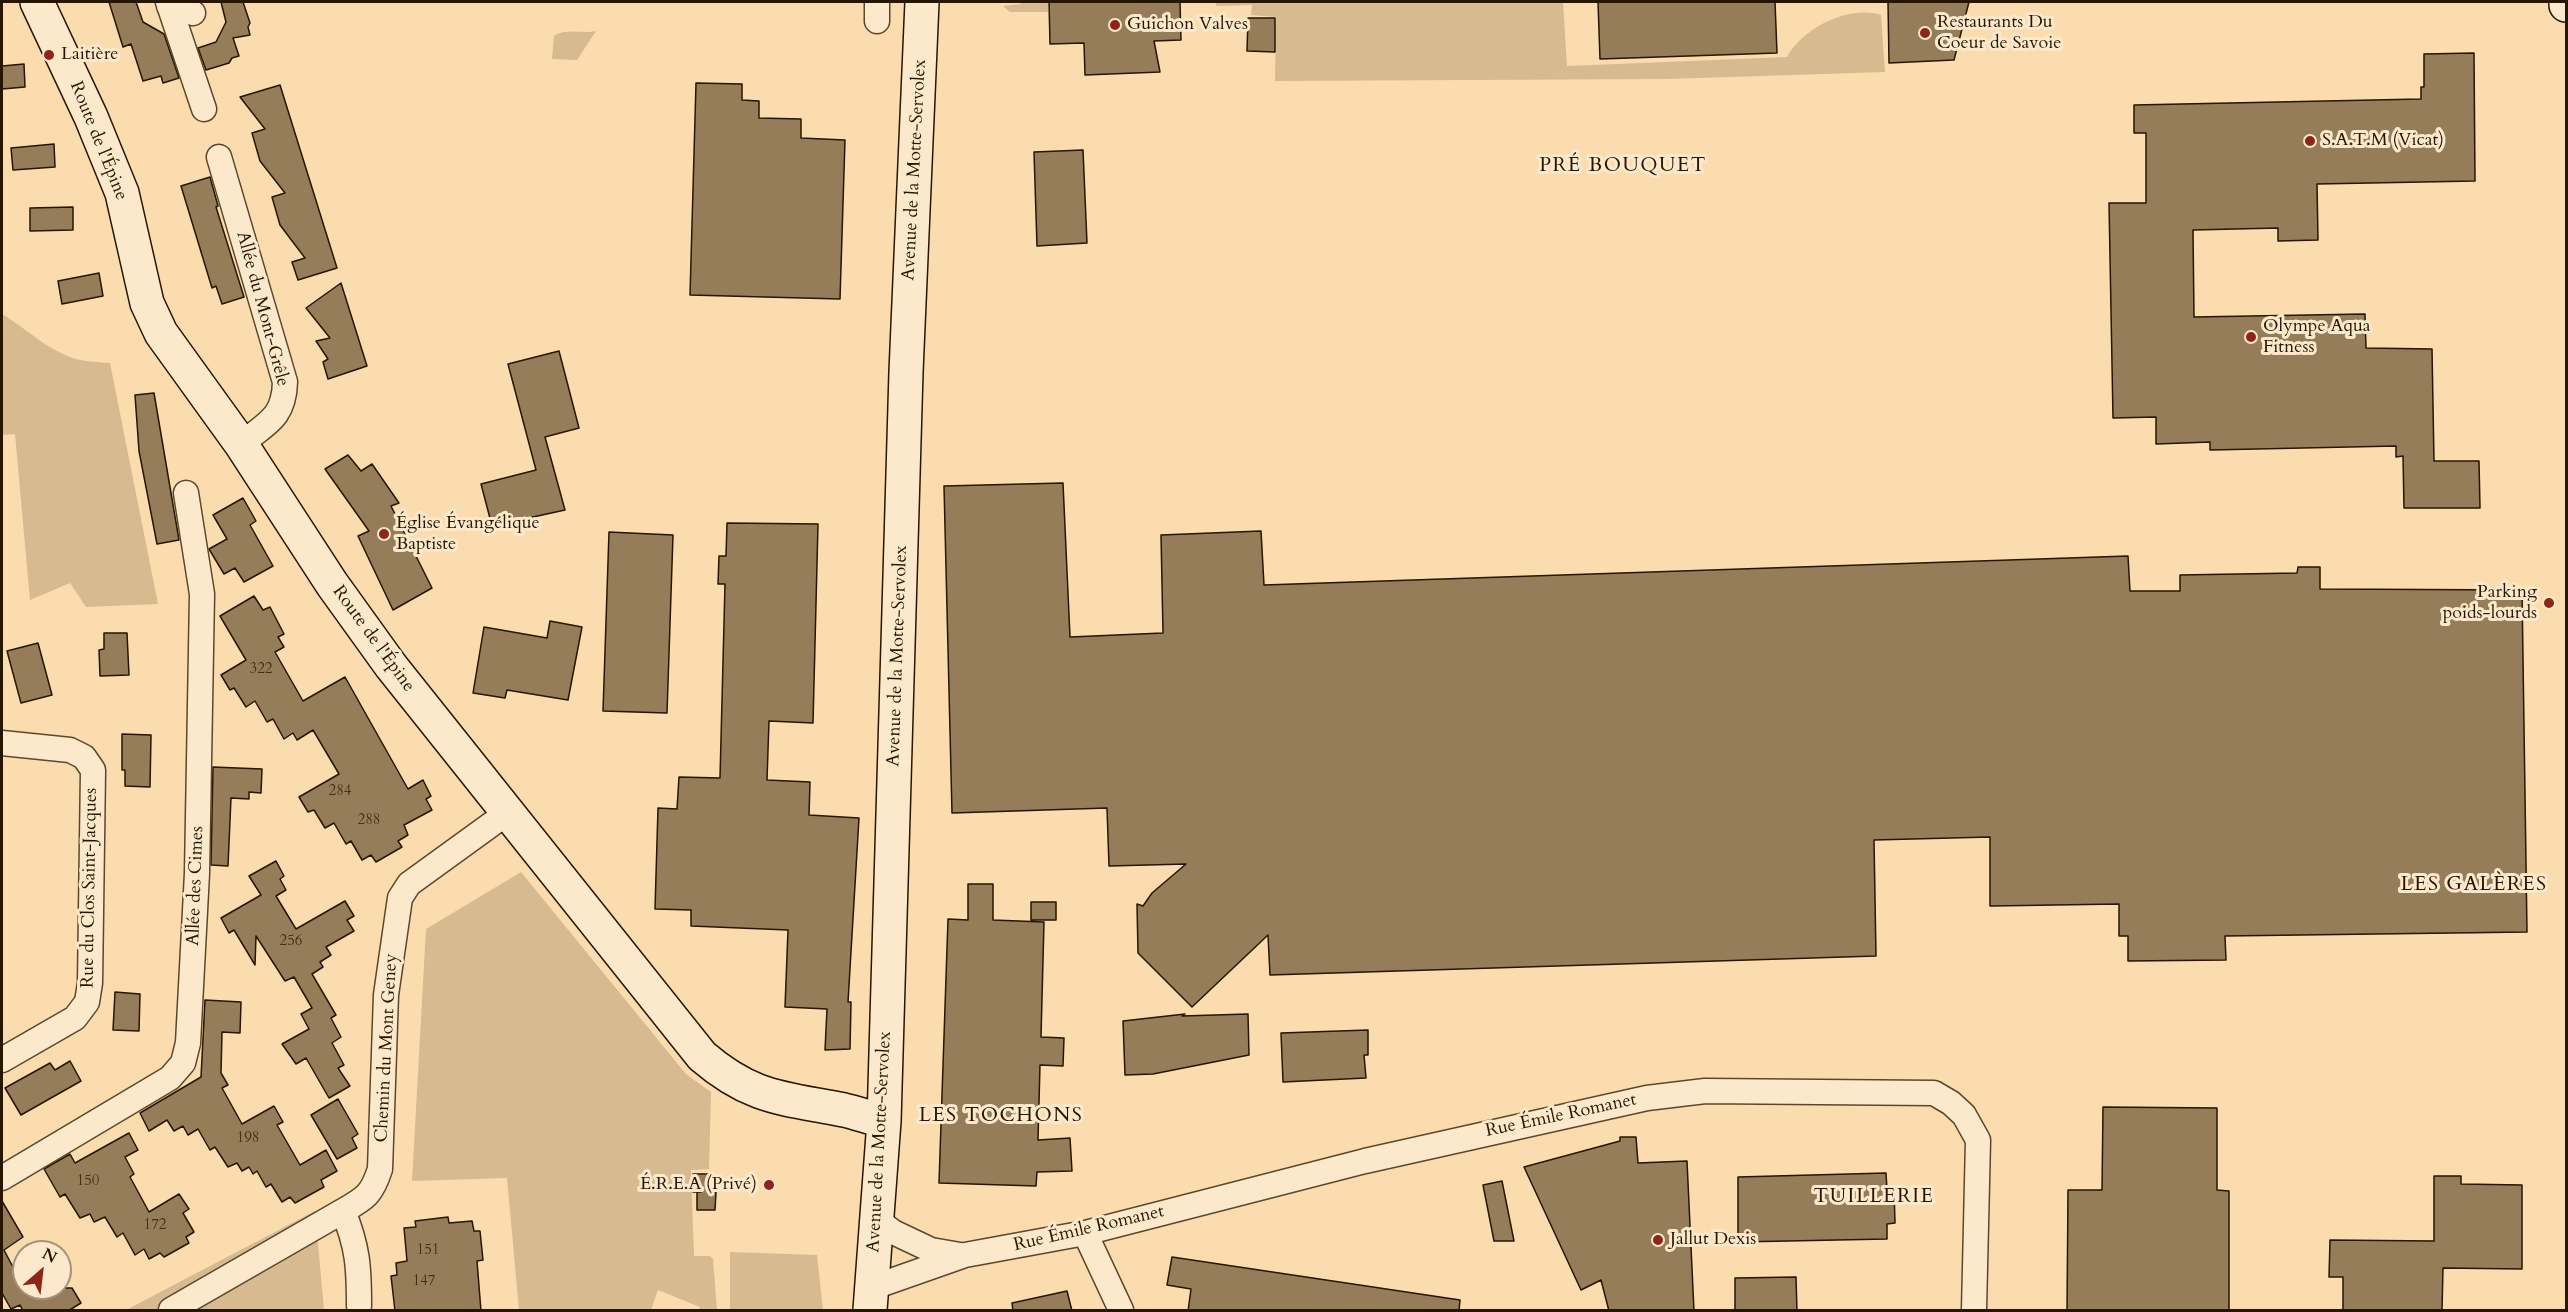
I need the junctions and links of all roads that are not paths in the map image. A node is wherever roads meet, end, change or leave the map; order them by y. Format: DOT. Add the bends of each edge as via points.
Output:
graph roads {
  1 [pos="922,2"];
  2 [pos="40,3"];
  3 [pos="168,4"];
  4 [pos="193,14"];
  5 [pos="204,108"];
  6 [pos="219,157"];
  7 [pos="241,444"];
  8 [pos="186,493"];
  9 [pos="2,742"];
  10 [pos="507,813"];
  11 [pos="2,1060"];
  12 [pos="884,1121"];
  13 [pos="2,1178"];
  14 [pos="343,1211"];
  15 [pos="876,1219"];
  16 [pos="1084,1233"];
  17 [pos="965,1255"];
  18 [pos="871,1299"];
  19 [pos="359,1306"];
  20 [pos="171,1311"];
  21 [pos="1121,1311"];
  22 [pos="1974,1311"];
  1 -- 12 [label="street, Avenue de la Motte-Servolex" via="906,372"];
  2 -- 7 [label="street, Route de l'Épine" via="122,193 147,303 161,333"];
  3 -- 4 [label="street"];
  3 -- 5 [label="street"];
  6 -- 7 [label="street, Allée du Mont-Grêle" via="285,382 285,400 277,415"];
  7 -- 10 [label="street, Route de l'Épine" via="391,666"];
  8 -- 13 [label="street, Allée des Cimes" via="202,594 197,884 191,1017 183,1063 170,1077"];
  9 -- 11 [label="street, Rue du Clos Saint-Jacques" via="70,750 84,757 93,770 93,782 87,1002 75,1018"];
  10 -- 12 [label="street, Route de l'Épine" via="677,1027 719,1071 768,1096"];
  10 -- 14 [label="street, Chemin du Mont Geney" via="409,884 400,898 386,995 380,1169 367,1197"];
  12 -- 15 [label="street, Avenue de la Motte-Servolex"];
  14 -- 19 [label="street" via="359,1263"];
  14 -- 20 [label="street, Chemin du Mont Geney"];
  15 -- 17 [label="street, Rue Émile Romanet" via="931,1250"];
  15 -- 18 [label="street, Avenue de la Motte-Servolex"];
  16 -- 17 [label="street, Rue Émile Romanet"];
  16 -- 21 [label="street"];
  16 -- 22 [label="street, Rue Émile Romanet" via="1365,1161 1647,1098 1706,1091 1934,1093 1964,1115 1978,1140"];
  17 -- 18 [label="street, Rue Émile Romanet"];
}
